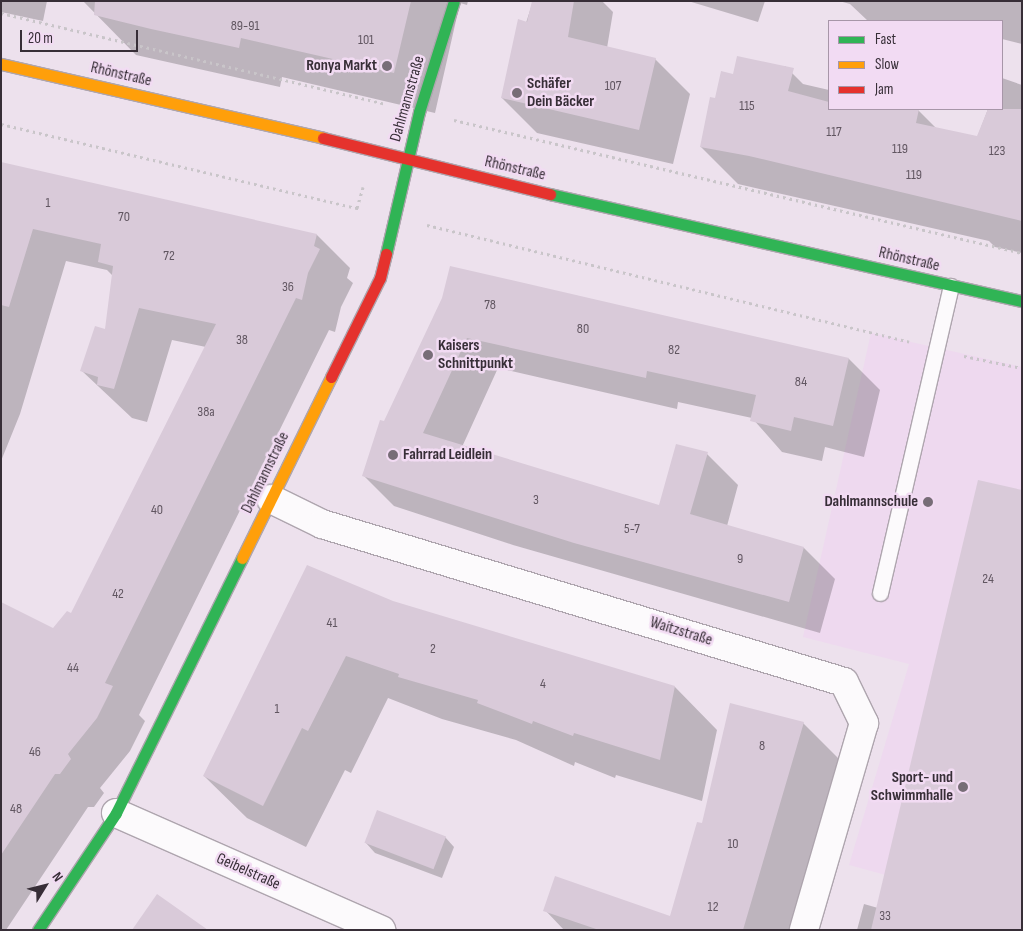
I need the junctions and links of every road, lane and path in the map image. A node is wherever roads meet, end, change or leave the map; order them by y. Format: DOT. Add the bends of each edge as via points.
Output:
graph roads {
  1 [pos="454,1"];
  2 [pos="1,13"];
  3 [pos="1,64"];
  4 [pos="392,106"];
  5 [pos="450,120"];
  6 [pos="1,124"];
  7 [pos="407,161"];
  8 [pos="366,210"];
  9 [pos="422,224"];
  10 [pos="1022,253"];
  11 [pos="951,286"];
  12 [pos="1022,301"];
  13 [pos="936,349"];
  14 [pos="1022,368"];
  15 [pos="271,499"];
  16 [pos="880,593"];
  17 [pos="116,813"];
  18 [pos="38,930"];
  19 [pos="381,930"];
  20 [pos="804,930"];
  1 -- 7 [label="street, Dahlmannstraße"];
  2 -- 4 [label="path"];
  3 -- 7 [label="street, Rhönstraße" via="374,150"];
  5 -- 10 [label="path"];
  6 -- 8 [label="path"];
  7 -- 11 [label="street, Rhönstraße"];
  7 -- 15 [label="street, Dahlmannstraße" via="380,278"];
  9 -- 13 [label="path"];
  11 -- 12 [label="street, Rhönstraße"];
  11 -- 13 [label="lane"];
  13 -- 14 [label="path"];
  13 -- 16 [label="lane"];
  15 -- 17 [label="street, Dahlmannstraße"];
  15 -- 20 [label="street, Waitzstraße" via="322,524 844,682 864,723"];
  17 -- 18 [label="street, Dahlmannstraße"];
  17 -- 19 [label="street, Geibelstraße"];
}
